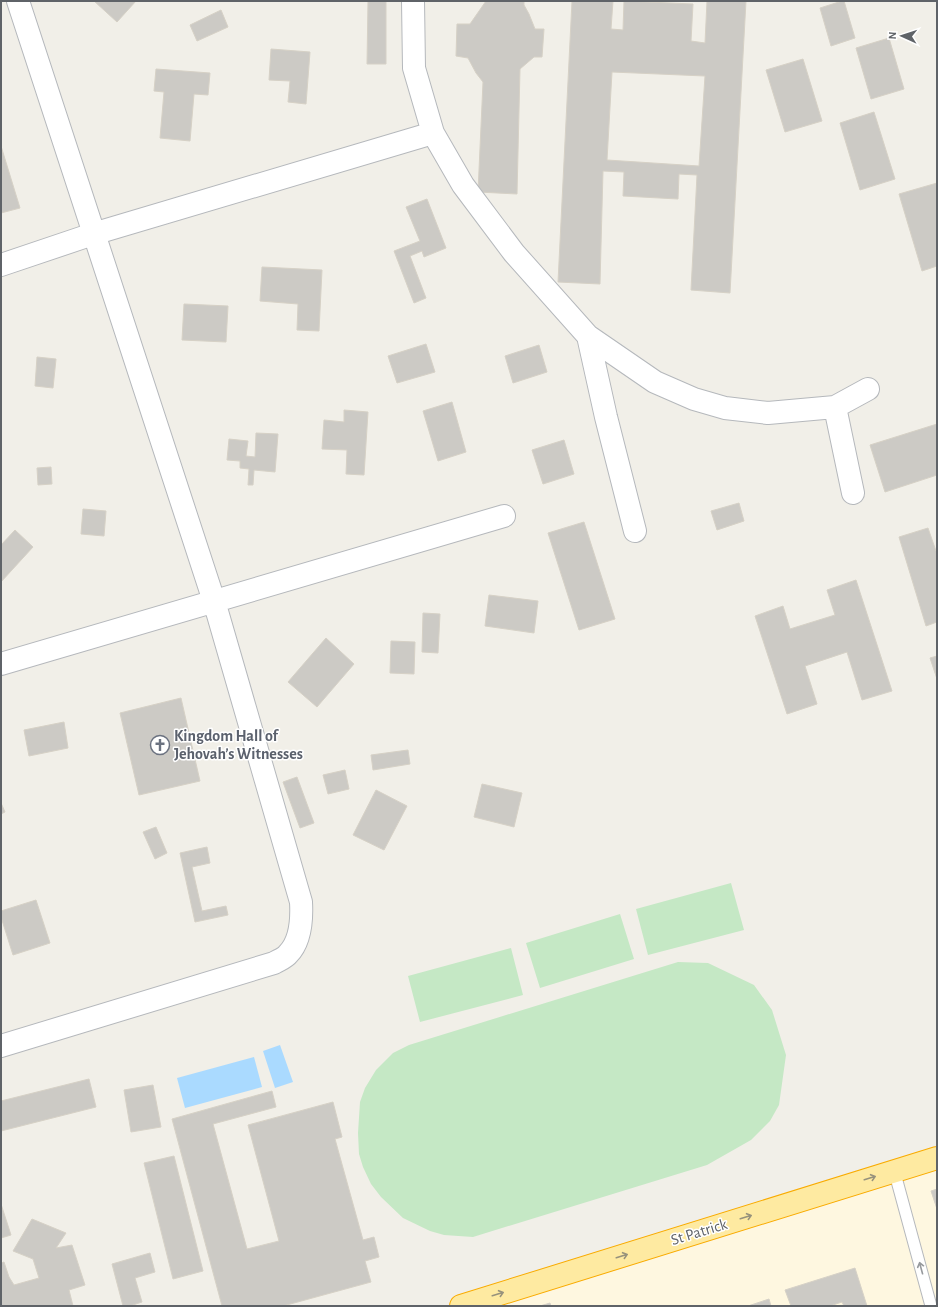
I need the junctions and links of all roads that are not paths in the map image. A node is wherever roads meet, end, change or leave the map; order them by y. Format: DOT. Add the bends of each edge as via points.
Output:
graph roads {
  1 [pos="18,1"];
  2 [pos="413,1"];
  3 [pos="433,133"];
  4 [pos="93,234"];
  5 [pos="1,265"];
  6 [pos="588,336"];
  7 [pos="868,388"];
  8 [pos="835,407"];
  9 [pos="853,493"];
  10 [pos="504,516"];
  11 [pos="635,531"];
  12 [pos="214,601"];
  13 [pos="1,664"];
  14 [pos="1,1046"];
  15 [pos="937,1158"];
  16 [pos="894,1170"];
  17 [pos="461,1306"];
  18 [pos="931,1306"];
  1 -- 4 [label="street"];
  2 -- 3 [label="street" via="414,68"];
  3 -- 4 [label="street"];
  3 -- 6 [label="street" via="463,185 510,246"];
  4 -- 5 [label="street"];
  4 -- 12 [label="street"];
  6 -- 8 [label="street" via="655,382 694,399 725,408 768,413"];
  6 -- 11 [label="street"];
  7 -- 8 [label="street"];
  8 -- 9 [label="street"];
  10 -- 12 [label="street"];
  12 -- 13 [label="street"];
  12 -- 14 [label="street" via="301,902 302,917 295,944 287,955 274,963"];
  15 -- 16 [label="highway, St Patrick"];
  17 -- 16 [label="highway, St Patrick, one-way"];
  18 -- 16 [label="lane, one-way"];
}
